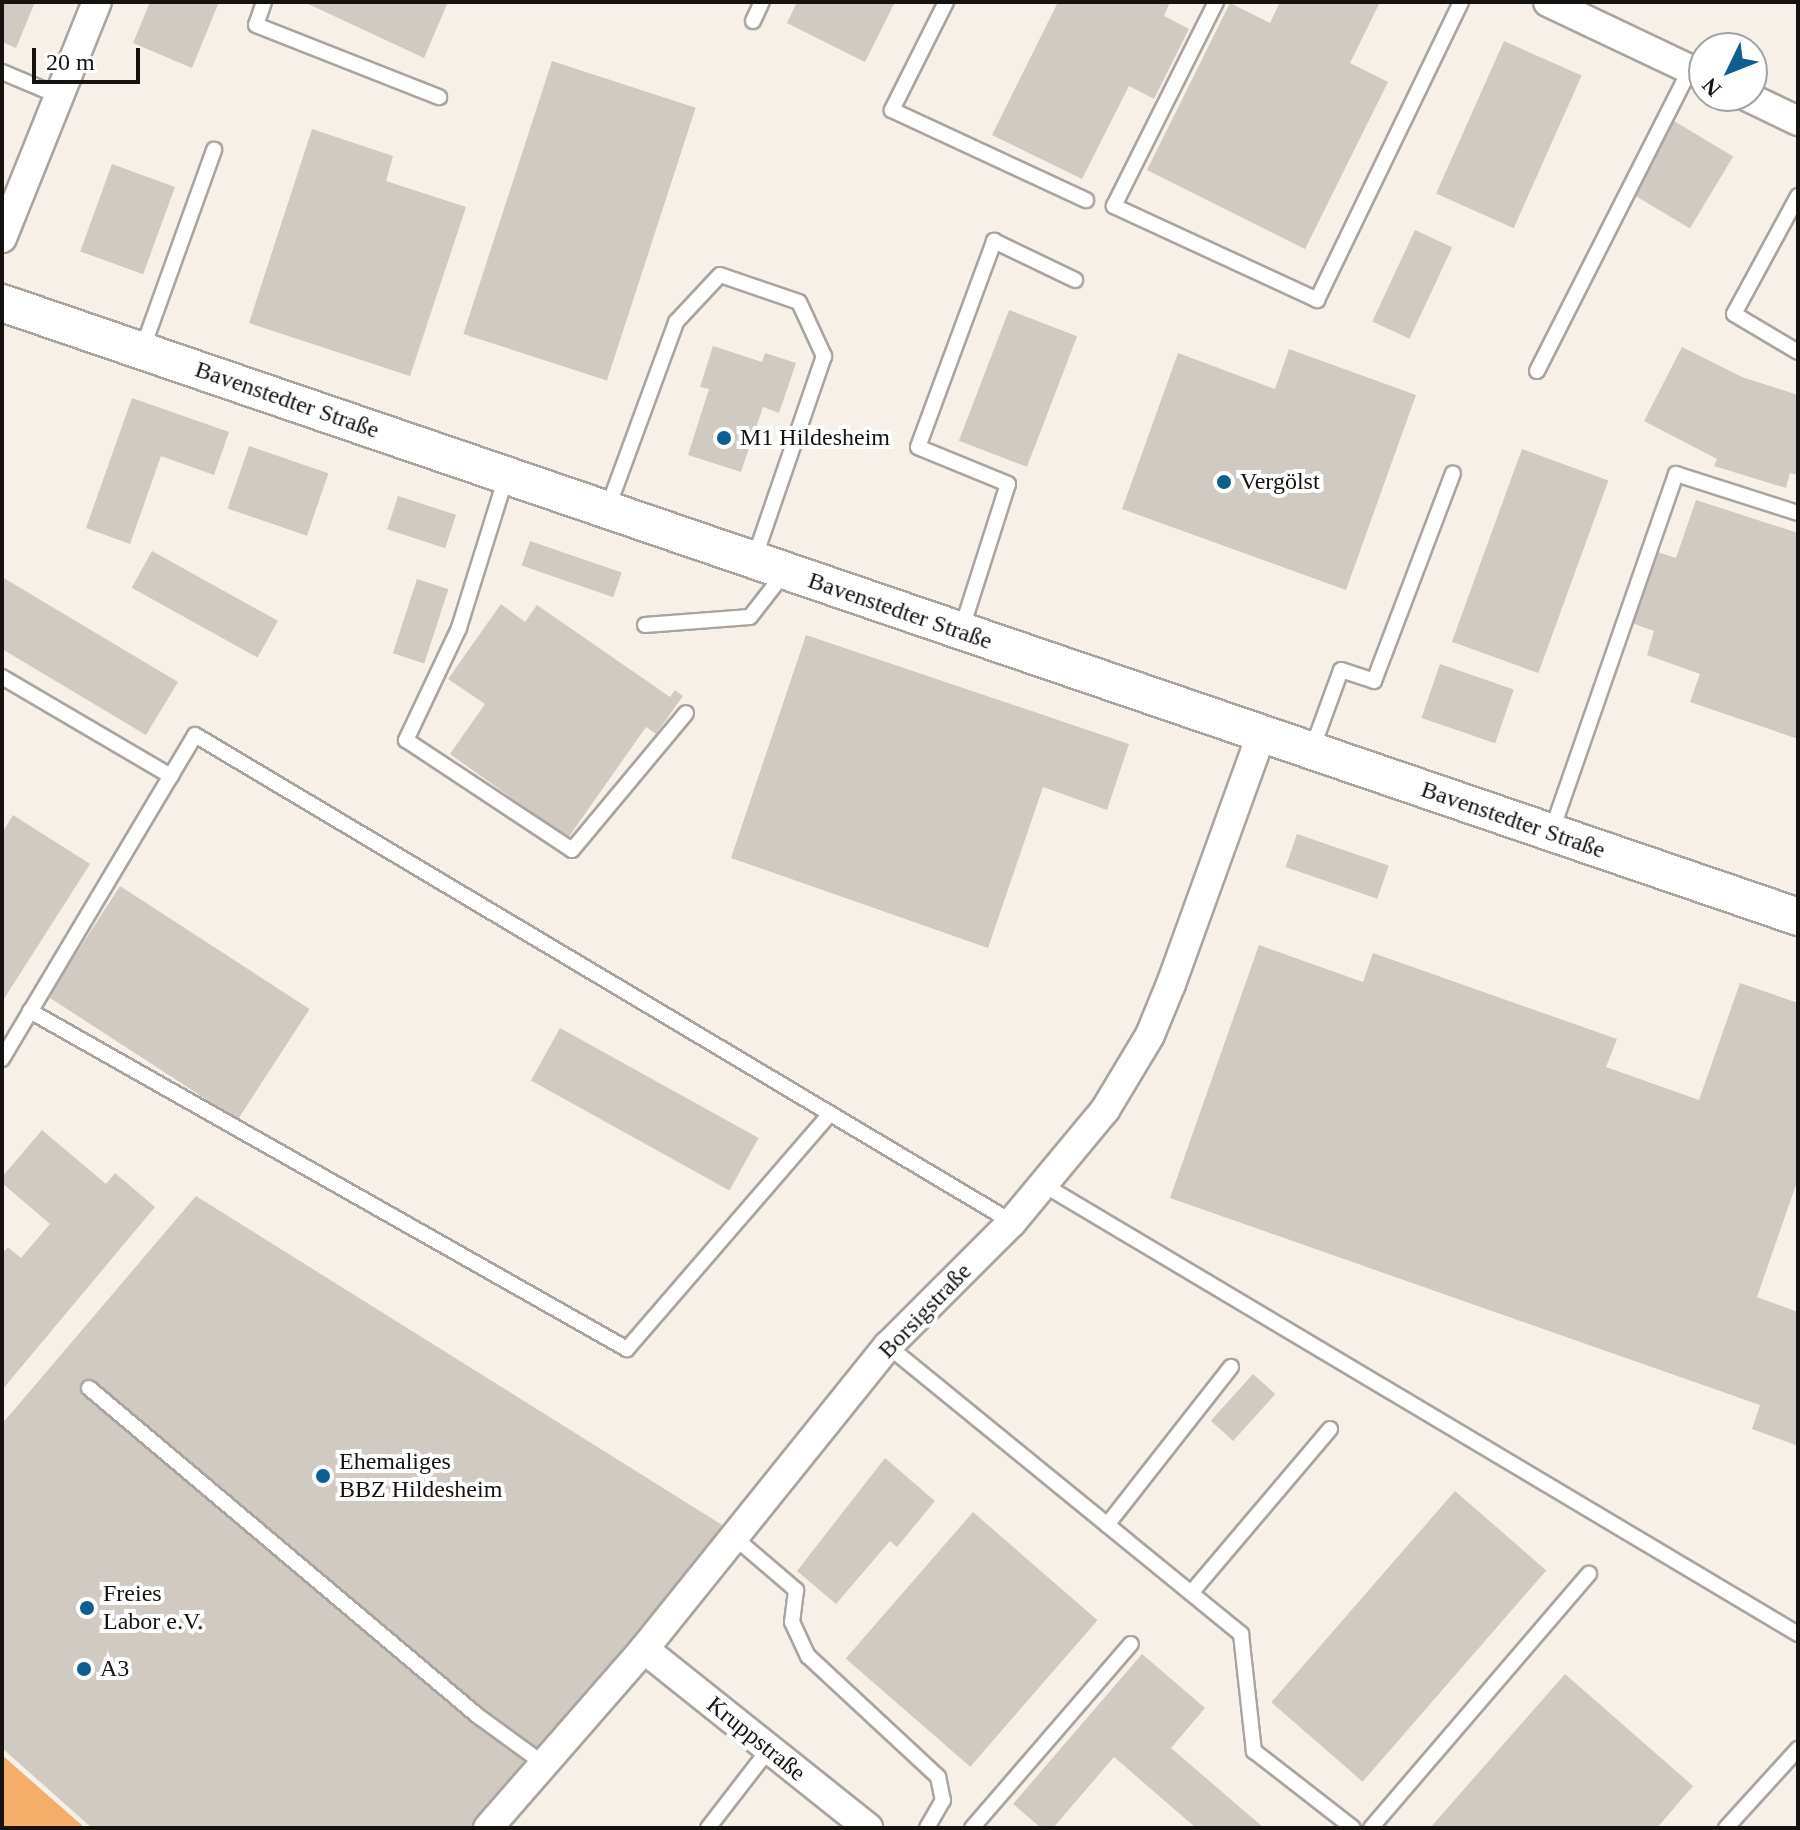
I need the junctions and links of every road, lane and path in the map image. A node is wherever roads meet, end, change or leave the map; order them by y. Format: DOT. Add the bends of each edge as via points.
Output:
graph roads {
  1 [pos="97,2"];
  2 [pos="264,2"];
  3 [pos="762,2"];
  4 [pos="946,2"];
  5 [pos="1216,2"];
  6 [pos="1461,2"];
  7 [pos="1548,2"];
  8 [pos="753,21"];
  9 [pos="1688,69"];
  10 [pos="2,72"];
  11 [pos="1688,90"];
  12 [pos="59,96"];
  13 [pos="439,97"];
  14 [pos="1768,107"];
  15 [pos="1798,121"];
  16 [pos="214,150"];
  17 [pos="1798,196"];
  18 [pos="1086,200"];
  19 [pos="2,238"];
  20 [pos="1075,280"];
  21 [pos="2,303"];
  22 [pos="141,350"];
  23 [pos="1798,352"];
  24 [pos="1537,371"];
  25 [pos="1453,473"];
  26 [pos="507,476"];
  27 [pos="607,510"];
  28 [pos="1798,513"];
  29 [pos="769,566"];
  30 [pos="645,625"];
  31 [pos="960,631"];
  32 [pos="2,677"];
  33 [pos="686,713"];
  34 [pos="1261,735"];
  35 [pos="1311,752"];
  36 [pos="171,776"];
  37 [pos="1551,833"];
  38 [pos="1798,917"];
  39 [pos="30,1011"];
  40 [pos="2,1059"];
  41 [pos="830,1114"];
  42 [pos="1044,1185"];
  43 [pos="1012,1222"];
  44 [pos="888,1346"];
  45 [pos="1231,1367"];
  46 [pos="89,1388"];
  47 [pos="1330,1429"];
  48 [pos="1107,1525"];
  49 [pos="734,1537"];
  50 [pos="1589,1574"];
  51 [pos="1191,1593"];
  52 [pos="1798,1634"];
  53 [pos="1131,1644"];
  54 [pos="644,1649"];
  55 [pos="769,1749"];
  56 [pos="1798,1749"];
  57 [pos="544,1764"];
  58 [pos="488,1828"];
  59 [pos="708,1828"];
  60 [pos="868,1828"];
  61 [pos="927,1828"];
  62 [pos="972,1828"];
  63 [pos="1353,1828"];
  64 [pos="1371,1828"];
  65 [pos="1726,1828"];
  1 -- 12 [label="street"];
  2 -- 13 [label="lane" via="256,25"];
  3 -- 8 [label="lane"];
  4 -- 18 [label="lane" via="892,110"];
  5 -- 6 [label="lane" via="1114,206 1317,300"];
  7 -- 9 [label="street"];
  10 -- 12 [label="lane"];
  11 -- 24 [label="lane"];
  12 -- 19 [label="street"];
  14 -- 15 [label="street"];
  16 -- 22 [label="lane"];
  17 -- 23 [label="lane" via="1734,314"];
  20 -- 31 [label="lane" via="994,241 918,447 1008,484"];
  21 -- 22 [label="street, Bavenstedter Straße"];
  22 -- 26 [label="street, Bavenstedter Straße"];
  25 -- 35 [label="lane" via="1374,681 1341,670"];
  26 -- 27 [label="street, Bavenstedter Straße"];
  26 -- 33 [label="lane" via="459,628 406,740 572,850"];
  27 -- 29 [label="street, Bavenstedter Straße"];
  27 -- 29 [label="lane" via="676,322 720,275 799,302 824,356"];
  28 -- 37 [label="lane" via="1676,474"];
  29 -- 30 [label="lane" via="750,617"];
  29 -- 31 [label="street, Bavenstedter Straße"];
  31 -- 34 [label="street, Bavenstedter Straße"];
  32 -- 36 [label="lane"];
  34 -- 35 [label="street, Bavenstedter Straße"];
  34 -- 42 [label="street, Borsigstraße" via="1150,1035 1105,1110"];
  35 -- 37 [label="street, Bavenstedter Straße"];
  36 -- 39 [label="lane"];
  36 -- 41 [label="lane" via="195,735"];
  37 -- 38 [label="street, Bavenstedter Straße"];
  39 -- 40 [label="lane"];
  39 -- 41 [label="lane" via="627,1349"];
  41 -- 43 [label="lane"];
  42 -- 43 [label="street, Borsigstraße"];
  42 -- 52 [label="lane"];
  43 -- 44 [label="street, Borsigstraße"];
  44 -- 48 [label="lane"];
  44 -- 49 [label="street, Borsigstraße"];
  45 -- 48 [label="lane"];
  46 -- 57 [label="lane" via="478,1716"];
  47 -- 51 [label="lane"];
  48 -- 51 [label="lane"];
  49 -- 54 [label="street, Borsigstraße"];
  49 -- 61 [label="lane" via="796,1590 792,1622 808,1656 938,1777 943,1800"];
  50 -- 64 [label="lane"];
  51 -- 63 [label="lane" via="1241,1634 1254,1751"];
  53 -- 62 [label="lane"];
  54 -- 55 [label="street, Kruppstraße"];
  54 -- 57 [label="street, Borsigstraße"];
  55 -- 59 [label="lane"];
  55 -- 60 [label="street, Kruppstraße"];
  56 -- 65 [label="lane"];
  57 -- 58 [label="street, Borsigstraße"];
}
